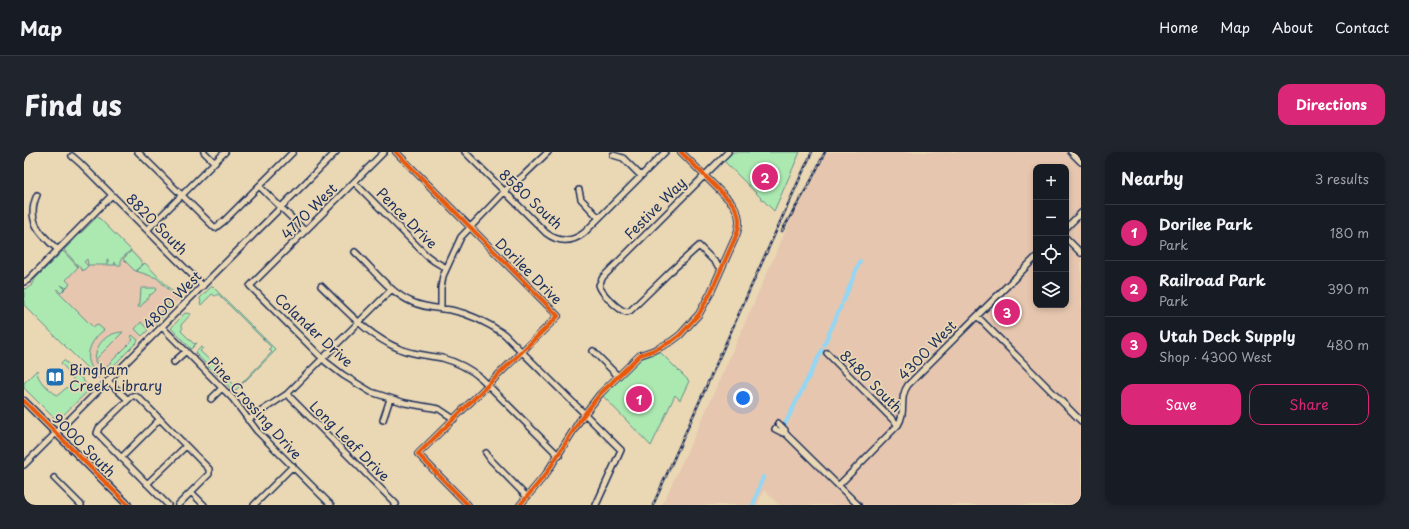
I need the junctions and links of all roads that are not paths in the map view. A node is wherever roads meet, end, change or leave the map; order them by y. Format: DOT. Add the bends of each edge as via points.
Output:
graph roads {
  1 [pos="138,152"];
  2 [pos="204,152"];
  3 [pos="225,152"];
  4 [pos="293,152"];
  5 [pos="336,152"];
  6 [pos="384,152"];
  7 [pos="396,152"];
  8 [pos="465,152"];
  9 [pos="665,152"];
  10 [pos="680,152"];
  11 [pos="728,152"];
  12 [pos="1071,152"];
  13 [pos="544,153"];
  14 [pos="614,155"];
  15 [pos="72,156"];
  16 [pos="215,162"];
  17 [pos="1081,162"];
  18 [pos="641,176"];
  19 [pos="704,176"];
  20 [pos="354,182"];
  21 [pos="259,186"];
  22 [pos="578,190"];
  23 [pos="505,191"];
  24 [pos="37,195"];
  25 [pos="112,195"];
  26 [pos="182,196"];
  27 [pos="281,208"];
  28 [pos="1081,213"];
  29 [pos="599,218"];
  30 [pos="1069,225"];
  31 [pos="470,227"];
  32 [pos="147,230"];
  33 [pos="305,232"];
  34 [pos="1069,241"];
  35 [pos="57,250"];
  36 [pos="355,252"];
  37 [pos="1081,253"];
  38 [pos="1033,260"];
  39 [pos="446,268"];
  40 [pos="721,268"];
  41 [pos="24,282"];
  42 [pos="203,286"];
  43 [pos="250,286"];
  44 [pos="321,286"];
  45 [pos="392,289"];
  46 [pos="441,308"];
  47 [pos="976,316"];
  48 [pos="359,323"];
  49 [pos="162,326"];
  50 [pos="186,351"];
  51 [pos="522,351"];
  52 [pos="593,351"];
  53 [pos="827,353"];
  54 [pos="323,359"];
  55 [pos="174,362"];
  56 [pos="618,376"];
  57 [pos="108,381"];
  58 [pos="488,385"];
  59 [pos="222,388"];
  60 [pos="287,394"];
  61 [pos="129,398"];
  62 [pos="211,399"];
  63 [pos="390,399"];
  64 [pos="24,401"];
  65 [pos="584,414"];
  66 [pos="160,419"];
  67 [pos="454,419"];
  68 [pos="248,420"];
  69 [pos="383,420"];
  70 [pos="1081,421"];
  71 [pos="778,423"];
  72 [pos="898,425"];
  73 [pos="775,429"];
  74 [pos="56,433"];
  75 [pos="785,433"];
  76 [pos="186,446"];
  77 [pos="486,453"];
  78 [pos="558,456"];
  79 [pos="121,458"];
  80 [pos="24,465"];
  81 [pos="293,466"];
  82 [pos="54,478"];
  83 [pos="147,484"];
  84 [pos="839,485"];
  85 [pos="191,492"];
  86 [pos="527,497"];
  87 [pos="328,504"];
  88 [pos="395,504"];
  89 [pos="81,505"];
  90 [pos="128,505"];
  91 [pos="168,505"];
  92 [pos="178,505"];
  93 [pos="204,505"];
  94 [pos="254,505"];
  95 [pos="468,505"];
  96 [pos="520,505"];
  97 [pos="596,505"];
  98 [pos="858,505"];
  1 -- 26 [label="street"];
  2 -- 16 [label="street"];
  3 -- 16 [label="street"];
  4 -- 21 [label="street"];
  5 -- 27 [label="street, 4800 West"];
  6 -- 20 [label="street, 4770 West"];
  7 -- 31 [label="street, Dorilee Drive"];
  8 -- 23 [label="street, 8580 South"];
  9 -- 18 [label="street"];
  10 -- 19 [label="street"];
  11 -- 19 [label="street, Festive Way"];
  12 -- 17 [label="street"];
  13 -- 23 [label="street"];
  14 -- 18 [label="street" via="623,158"];
  15 -- 25 [label="street, 8820 South"];
  16 -- 26 [label="street"];
  18 -- 29 [label="street"];
  19 -- 40 [label="street" via="736,208 740,219 739,228"];
  19 -- 40 [label="street, Festive Way" via="603,277 600,288 622,310 630,312 699,246"];
  20 -- 33 [label="street, 4770 West"];
  20 -- 39 [label="street, Pence Drive" via="426,255"];
  21 -- 26 [label="street" via="215,228"];
  21 -- 27 [label="street"];
  22 -- 29 [label="street" via="581,199"];
  23 -- 29 [label="street, 8580 South" via="556,239 574,240"];
  23 -- 31 [label="street"];
  24 -- 35 [label="street" via="32,207 34,221 41,234"];
  25 -- 32 [label="street, 8820 South"];
  25 -- 35 [label="street"];
  26 -- 32 [label="street"];
  27 -- 33 [label="street"];
  27 -- 42 [label="street, 4800 West"];
  28 -- 30 [label="street"];
  31 -- 39 [label="street" via="458,241"];
  31 -- 51 [label="street, Dorilee Drive" via="558,316"];
  32 -- 42 [label="street, 8820 South"];
  33 -- 43 [label="street, 4770 West"];
  34 -- 37 [label="street"];
  35 -- 41 [label="street"];
  36 -- 45 [label="street"];
  38 -- 47 [label="street, 4300 West"];
  39 -- 46 [label="street" via="442,282"];
  40 -- 56 [label="street" via="705,304 691,324 664,346 640,355"];
  42 -- 49 [label="street, 4800 West"];
  43 -- 54 [label="street, Colander Drive"];
  44 -- 48 [label="street"];
  45 -- 46 [label="street" via="414,303"];
  45 -- 48 [label="street"];
  46 -- 51 [label="street" via="467,314 485,322 504,334"];
  47 -- 70 [label="street"];
  47 -- 72 [label="street, 4300 West" via="903,391 904,411"];
  48 -- 54 [label="street"];
  48 -- 58 [label="street" via="381,340 402,350 455,362 468,368"];
  49 -- 50 [label="street, Pine Crossing Drive"];
  49 -- 57 [label="street, 4800 West"];
  50 -- 55 [label="street"];
  50 -- 59 [label="street, Pine Crossing Drive"];
  51 -- 58 [label="street, Dorilee Drive"];
  51 -- 65 [label="street"];
  52 -- 56 [label="street"];
  53 -- 72 [label="street, 8480 South"];
  54 -- 60 [label="street"];
  54 -- 63 [label="street, Colander Drive" via="356,384"];
  56 -- 65 [label="street"];
  57 -- 61 [label="street"];
  57 -- 74 [label="street, 4800 West"];
  58 -- 67 [label="street, Dorilee Drive"];
  58 -- 78 [label="street"];
  59 -- 62 [label="street"];
  59 -- 68 [label="street, Pine Crossing Drive" via="236,402"];
  60 -- 68 [label="street"];
  60 -- 88 [label="street, Long Leaf Drive"];
  61 -- 66 [label="street" via="139,398"];
  61 -- 79 [label="street" via="97,432"];
  63 -- 67 [label="street, Colander Drive" via="439,409"];
  63 -- 69 [label="street"];
  64 -- 74 [label="main road, 9000 South"];
  65 -- 78 [label="street"];
  65 -- 97 [label="street" via="621,450"];
  66 -- 76 [label="street"];
  66 -- 79 [label="street"];
  67 -- 95 [label="street, Dorilee Drive" via="418,454"];
  68 -- 81 [label="street, Pine Crossing Drive"];
  71 -- 75 [label="street"];
  72 -- 84 [label="street, 4300 West"];
  73 -- 75 [label="street"];
  74 -- 80 [label="street, 4800 West"];
  74 -- 90 [label="main road, 9000 South"];
  75 -- 84 [label="street"];
  76 -- 83 [label="street"];
  76 -- 85 [label="street" via="210,472"];
  77 -- 86 [label="street"];
  78 -- 86 [label="street"];
  79 -- 83 [label="street"];
  81 -- 87 [label="street, Pine Crossing Drive"];
  81 -- 94 [label="street"];
  82 -- 89 [label="street"];
  83 -- 91 [label="street"];
  84 -- 98 [label="street"];
  85 -- 92 [label="street"];
  85 -- 93 [label="street"];
  86 -- 96 [label="street"];
}
